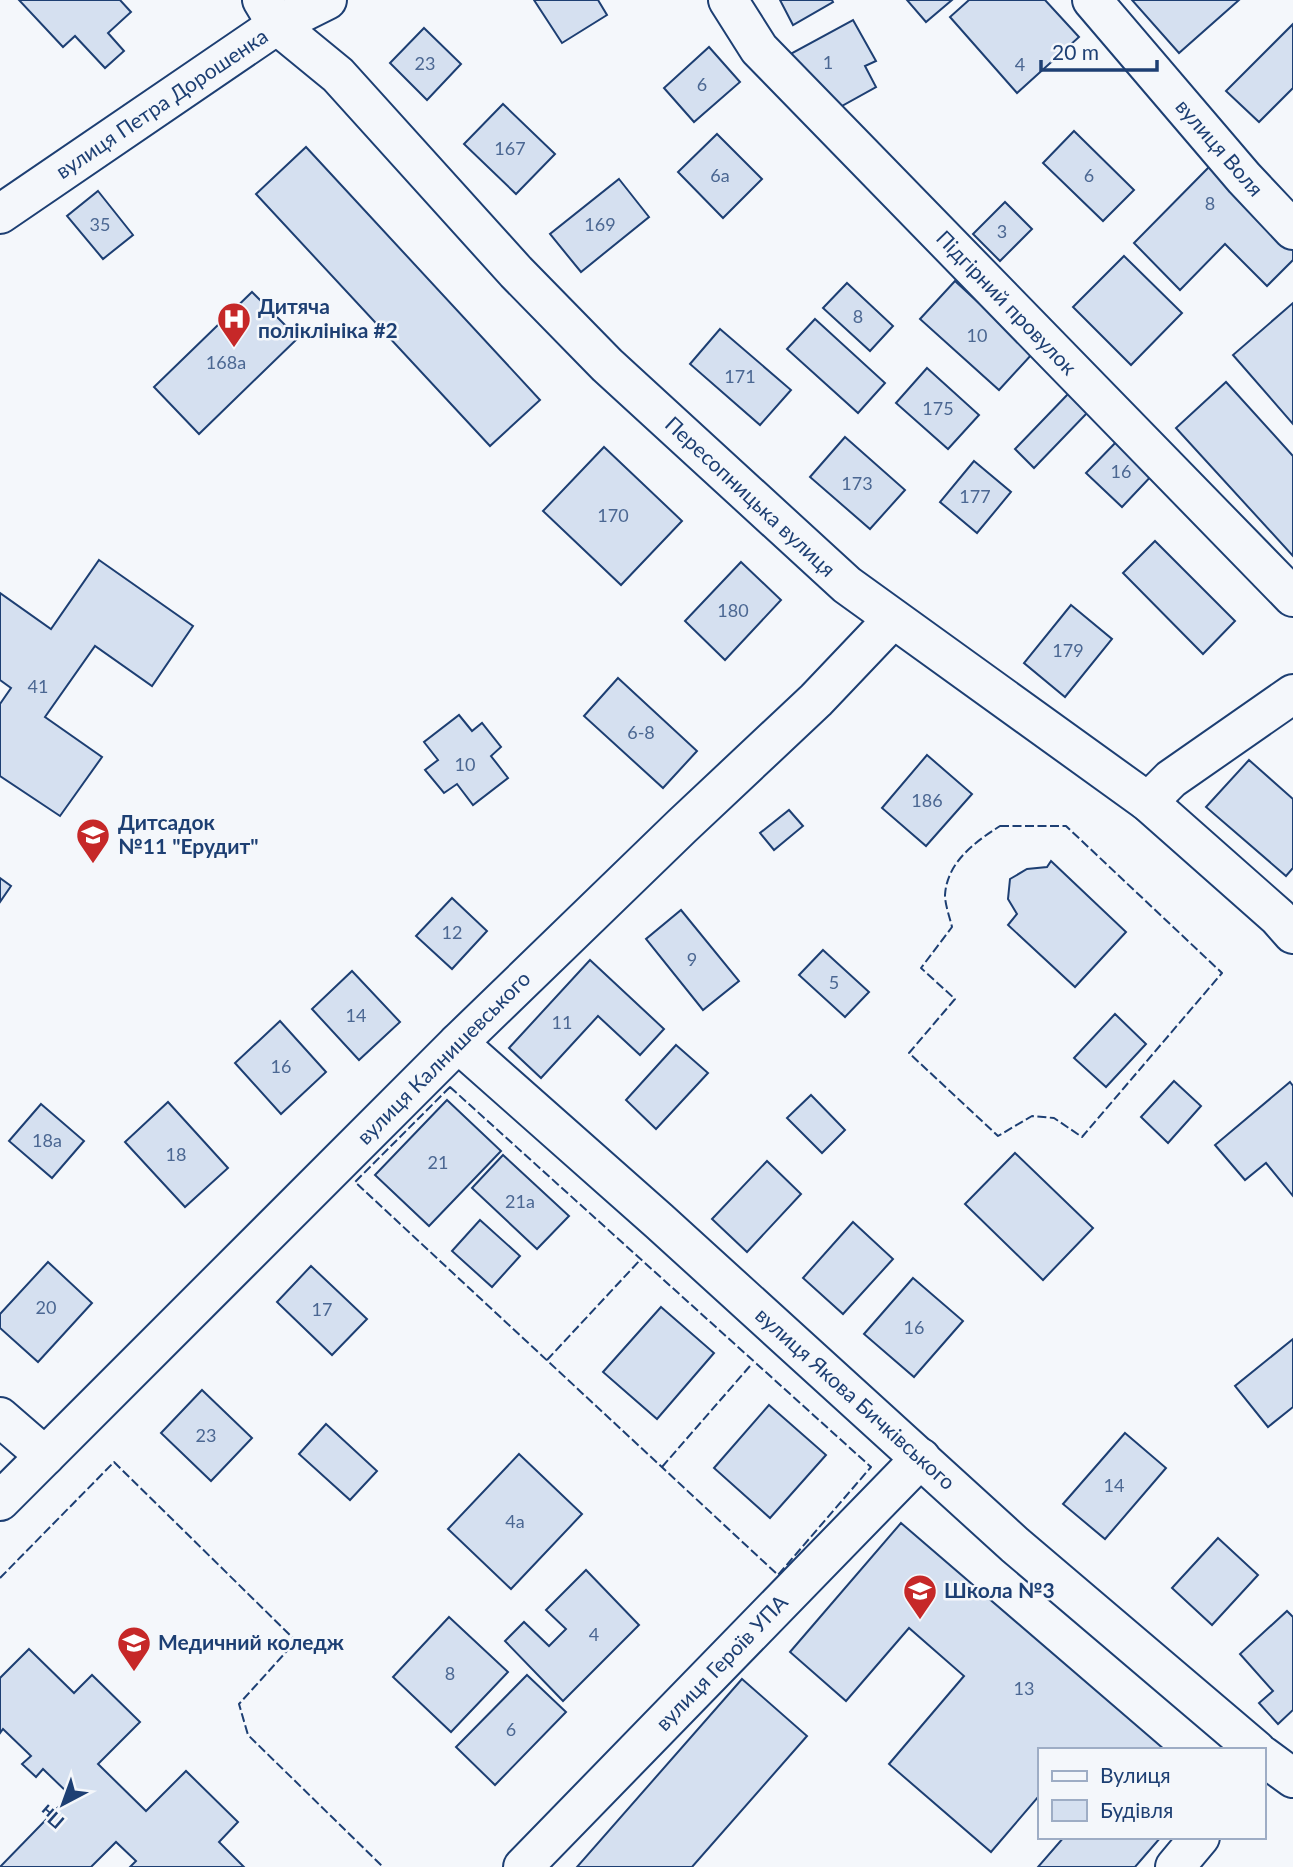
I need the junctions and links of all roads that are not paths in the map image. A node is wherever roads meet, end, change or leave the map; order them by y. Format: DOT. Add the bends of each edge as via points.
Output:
graph roads {
  1 [pos="327,0"];
  2 [pos="728,0"];
  3 [pos="1092,0"];
  4 [pos="270,13"];
  5 [pos="0,214"];
  6 [pos="1293,230"];
  7 [pos="1293,597"];
  8 [pos="892,619"];
  9 [pos="1293,694"];
  10 [pos="1148,802"];
  11 [pos="1293,933"];
  12 [pos="458,1043"];
  13 [pos="0,1418"];
  14 [pos="45,1456"];
  15 [pos="921,1458"];
  16 [pos="0,1501"];
  17 [pos="1254,1748"];
  18 [pos="1198,1839"];
  19 [pos="537,1862"];
  20 [pos="1175,1867"];
  1 -- 4 [label="street, вулиця Петра Дорошенка"];
  2 -- 7 [label="street, Підгірний провулок" via="759,49"];
  3 -- 6 [label="street, вулиця Воля"];
  4 -- 5 [label="street, вулиця Петра Дорошенка"];
  4 -- 8 [label="street, Пересопницька вулиця" via="338,75 607,365 847,586"];
  8 -- 10 [label="street, Пересопницька вулиця"];
  8 -- 12 [label="street, вулиця Калнишевського" via="816,700"];
  9 -- 10 [label="street" via="1171,779"];
  10 -- 11 [label="street, Пересопницька вулиця"];
  12 -- 14 [label="street, вулиця Калнишевського"];
  12 -- 15 [label="street, вулиця Якова Бичківського"];
  13 -- 14 [label="street"];
  14 -- 16 [label="street, вулиця Калнишевського"];
  15 -- 17 [label="street, вулиця Якова Бичківського" via="1015,1545"];
  15 -- 19 [label="street, вулиця Героїв УПА"];
  18 -- 20 [label="street"];
}
